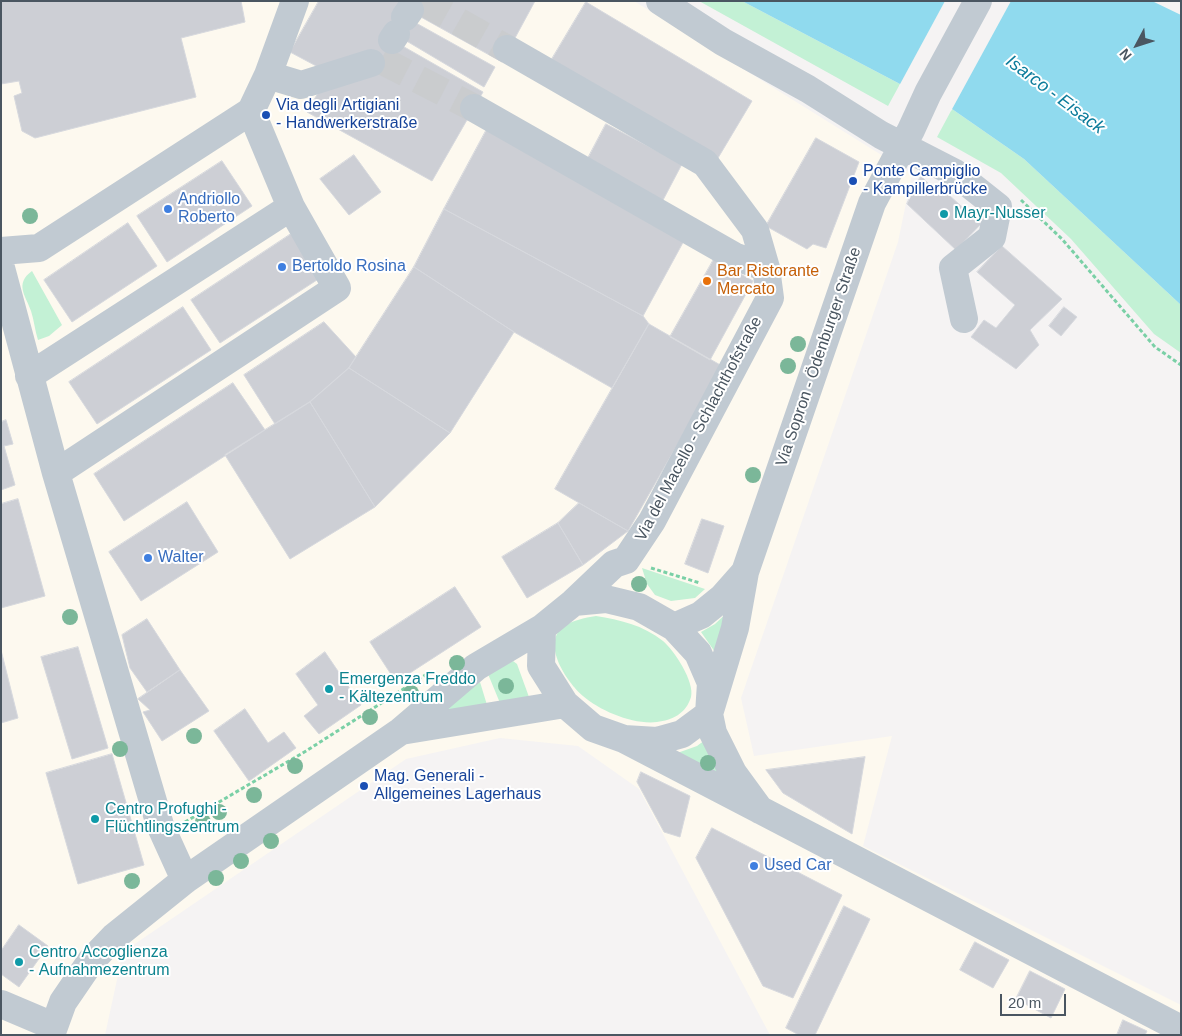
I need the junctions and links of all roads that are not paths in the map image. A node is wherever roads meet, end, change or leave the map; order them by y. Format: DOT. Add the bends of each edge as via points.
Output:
graph roads {
  1 [pos="295,1"];
  2 [pos="660,1"];
  3 [pos="978,1"];
  4 [pos="507,49"];
  5 [pos="370,64"];
  6 [pos="268,75"];
  7 [pos="474,108"];
  8 [pos="251,111"];
  9 [pos="906,138"];
  10 [pos="291,207"];
  11 [pos="1,251"];
  12 [pos="1,268"];
  13 [pos="766,268"];
  14 [pos="964,319"];
  15 [pos="29,376"];
  16 [pos="56,473"];
  17 [pos="626,560"];
  18 [pos="745,572"];
  19 [pos="574,602"];
  20 [pos="639,607"];
  21 [pos="674,627"];
  22 [pos="542,628"];
  23 [pos="565,704"];
  24 [pos="709,714"];
  25 [pos="401,731"];
  26 [pos="624,739"];
  27 [pos="760,810"];
  28 [pos="185,880"];
  29 [pos="1,1004"];
  30 [pos="1181,1029"];
  31 [pos="52,1030"];
  1 -- 6 [label="street"];
  2 -- 9 [label="street" via="881,135"];
  3 -- 9 [label="street, Via Sopron - Ödenburger Straße"];
  4 -- 13 [label="street, Via del Macello - Schlachthofstraße" via="705,163 755,230"];
  5 -- 6 [label="street" via="302,85"];
  6 -- 8 [label="street"];
  7 -- 13 [label="street" via="734,256"];
  8 -- 10 [label="street"];
  8 -- 11 [label="street" via="39,248"];
  9 -- 14 [label="street" via="998,207 992,237 953,268"];
  9 -- 18 [label="street, Via Sopron - Ödenburger Straße" via="872,203"];
  10 -- 15 [label="street"];
  10 -- 16 [label="street" via="337,288"];
  12 -- 15 [label="street"];
  13 -- 17 [label="street, Via del Macello - Schlachthofstraße" via="770,298 679,472"];
  15 -- 16 [label="street"];
  16 -- 28 [label="street" via="160,825"];
  17 -- 19 [label="street" via="614,564"];
  17 -- 20 [label="street"];
  18 -- 21 [label="street" via="722,598 701,615"];
  18 -- 24 [label="street" via="735,628"];
  19 -- 20 [label="street" via="606,599"];
  19 -- 22 [label="street"];
  20 -- 21 [label="street"];
  21 -- 24 [label="street" via="698,653 711,683"];
  22 -- 23 [label="street" via="541,666"];
  22 -- 25 [label="street" via="476,667"];
  23 -- 25 [label="street"];
  23 -- 26 [label="street" via="593,728"];
  24 -- 26 [label="street" via="682,734 657,741"];
  24 -- 27 [label="street" via="713,733 732,773"];
  25 -- 28 [label="street"];
  26 -- 27 [label="street"];
  27 -- 30 [label="street"];
  28 -- 31 [label="street" via="114,937 91,961 63,1002"];
  29 -- 31 [label="street"];
}
